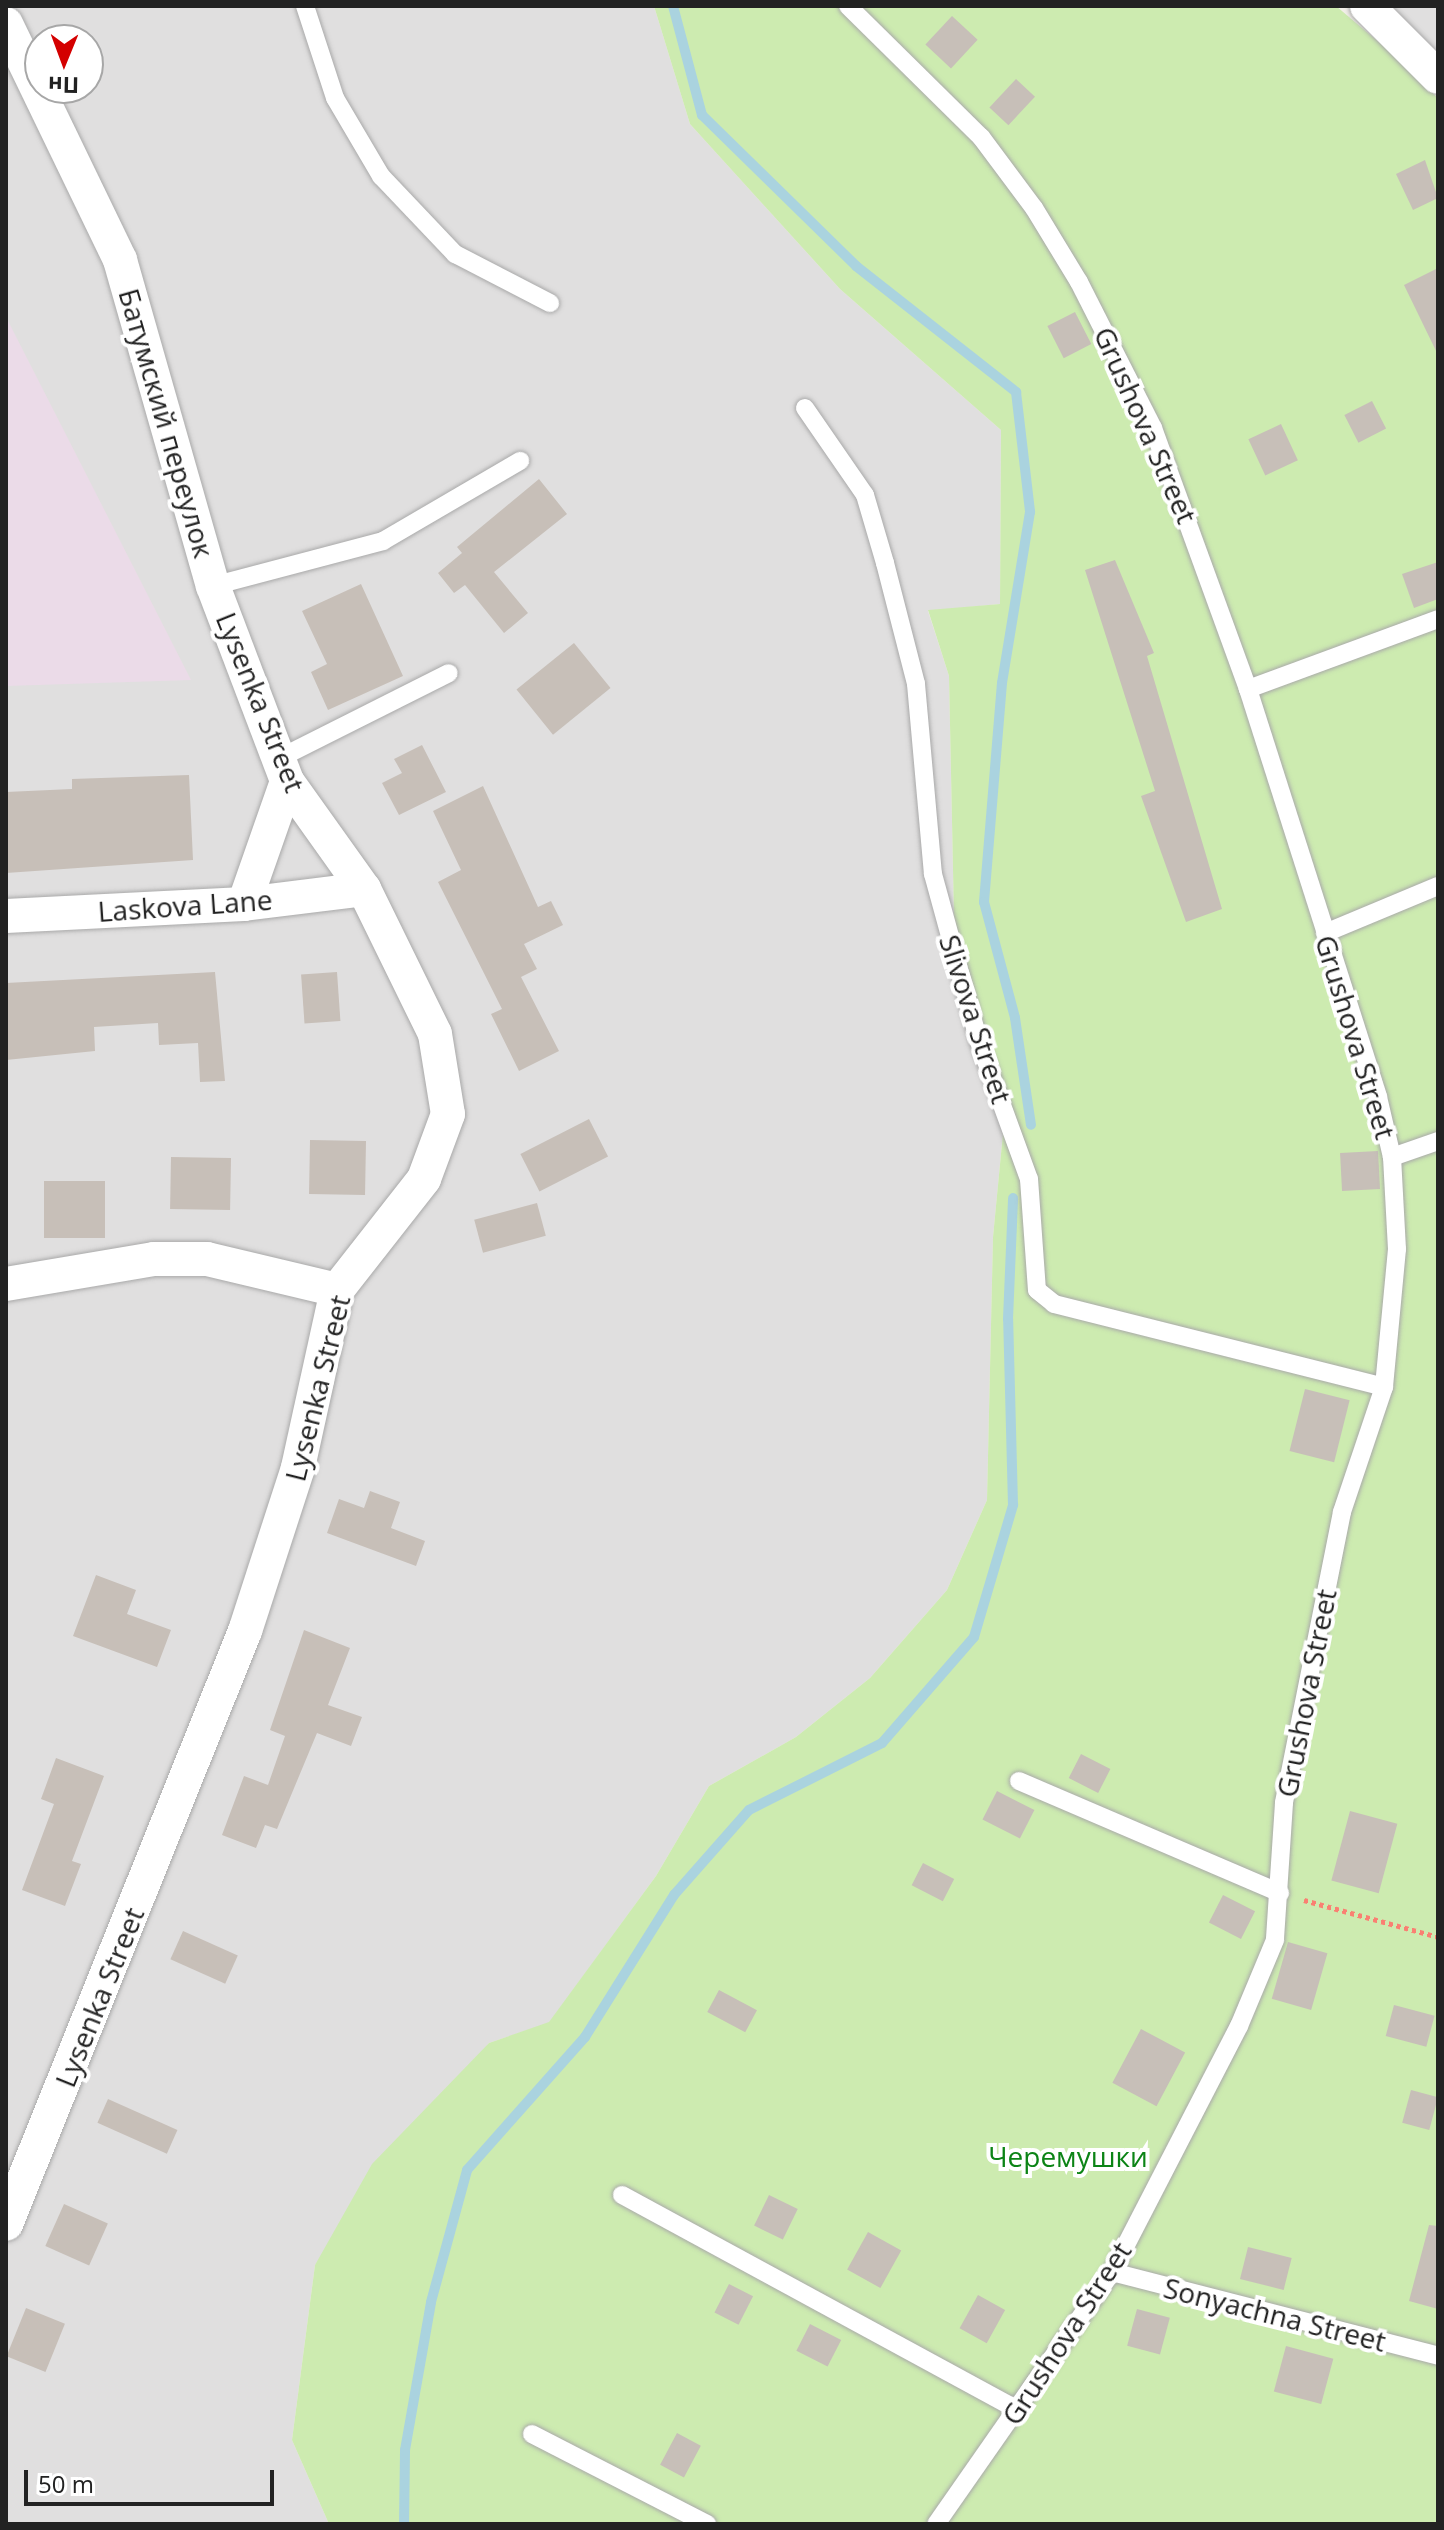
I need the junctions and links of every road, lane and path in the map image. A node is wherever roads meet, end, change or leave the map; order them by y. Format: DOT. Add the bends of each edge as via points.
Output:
graph roads {
  1 [pos="305,6"];
  2 [pos="848,6"];
  3 [pos="1367,6"];
  4 [pos="6,24"];
  5 [pos="1438,77"];
  6 [pos="550,303"];
  7 [pos="805,408"];
  8 [pos="520,461"];
  9 [pos="213,586"];
  10 [pos="1438,619"];
  11 [pos="449,673"];
  12 [pos="1248,689"];
  13 [pos="282,770"];
  14 [pos="1438,886"];
  15 [pos="364,889"];
  16 [pos="244,904"];
  17 [pos="6,916"];
  18 [pos="1325,933"];
  19 [pos="1438,1141"];
  20 [pos="1392,1157"];
  21 [pos="6,1284"];
  22 [pos="337,1290"];
  23 [pos="1384,1387"];
  24 [pos="1019,1781"];
  25 [pos="1280,1893"];
  26 [pos="1438,1937"];
  27 [pos="622,2195"];
  28 [pos="6,2224"];
  29 [pos="1112,2272"];
  30 [pos="1438,2356"];
  31 [pos="1016,2409"];
  32 [pos="532,2434"];
  33 [pos="707,2524"];
  34 [pos="936,2524"];
  1 -- 6 [label="lane" via="335,98 381,176 455,254"];
  2 -- 12 [label="lane, Grushova Street" via="981,137 1034,208 1079,282 1153,428"];
  3 -- 5 [label="street"];
  4 -- 9 [label="street, Батумский переулок" via="120,260"];
  7 -- 23 [label="lane, Slivova Street" via="865,495 889,578 916,684 933,874 978,1039 1029,1179 1037,1290 1054,1304"];
  8 -- 9 [label="lane" via="383,541"];
  9 -- 13 [label="street, Lysenka Street"];
  10 -- 12 [label="lane"];
  11 -- 13 [label="lane"];
  12 -- 18 [label="lane, Grushova Street"];
  13 -- 15 [label="street, Lysenka Street"];
  13 -- 16 [label="street"];
  14 -- 18 [label="lane"];
  15 -- 16 [label="street, Laskova Lane"];
  15 -- 22 [label="street, Lysenka Street" via="435,1034 448,1114 424,1179"];
  16 -- 17 [label="street, Laskova Lane"];
  18 -- 20 [label="lane, Grushova Street"];
  19 -- 20 [label="lane"];
  20 -- 23 [label="lane, Grushova Street" via="1397,1249"];
  21 -- 22 [label="street" via="154,1259 207,1259"];
  22 -- 28 [label="street, Lysenka Street" via="298,1468 245,1631"];
  23 -- 25 [label="lane, Grushova Street" via="1342,1512 1284,1803"];
  24 -- 25 [label="lane"];
  25 -- 26 [label="path"];
  25 -- 29 [label="lane, Grushova Street" via="1275,1940 1239,2026"];
  27 -- 31 [label="lane"];
  29 -- 30 [label="lane, Sonyachna Street"];
  29 -- 31 [label="lane, Grushova Street"];
  31 -- 34 [label="lane, Grushova Street"];
  32 -- 33 [label="lane"];
}
